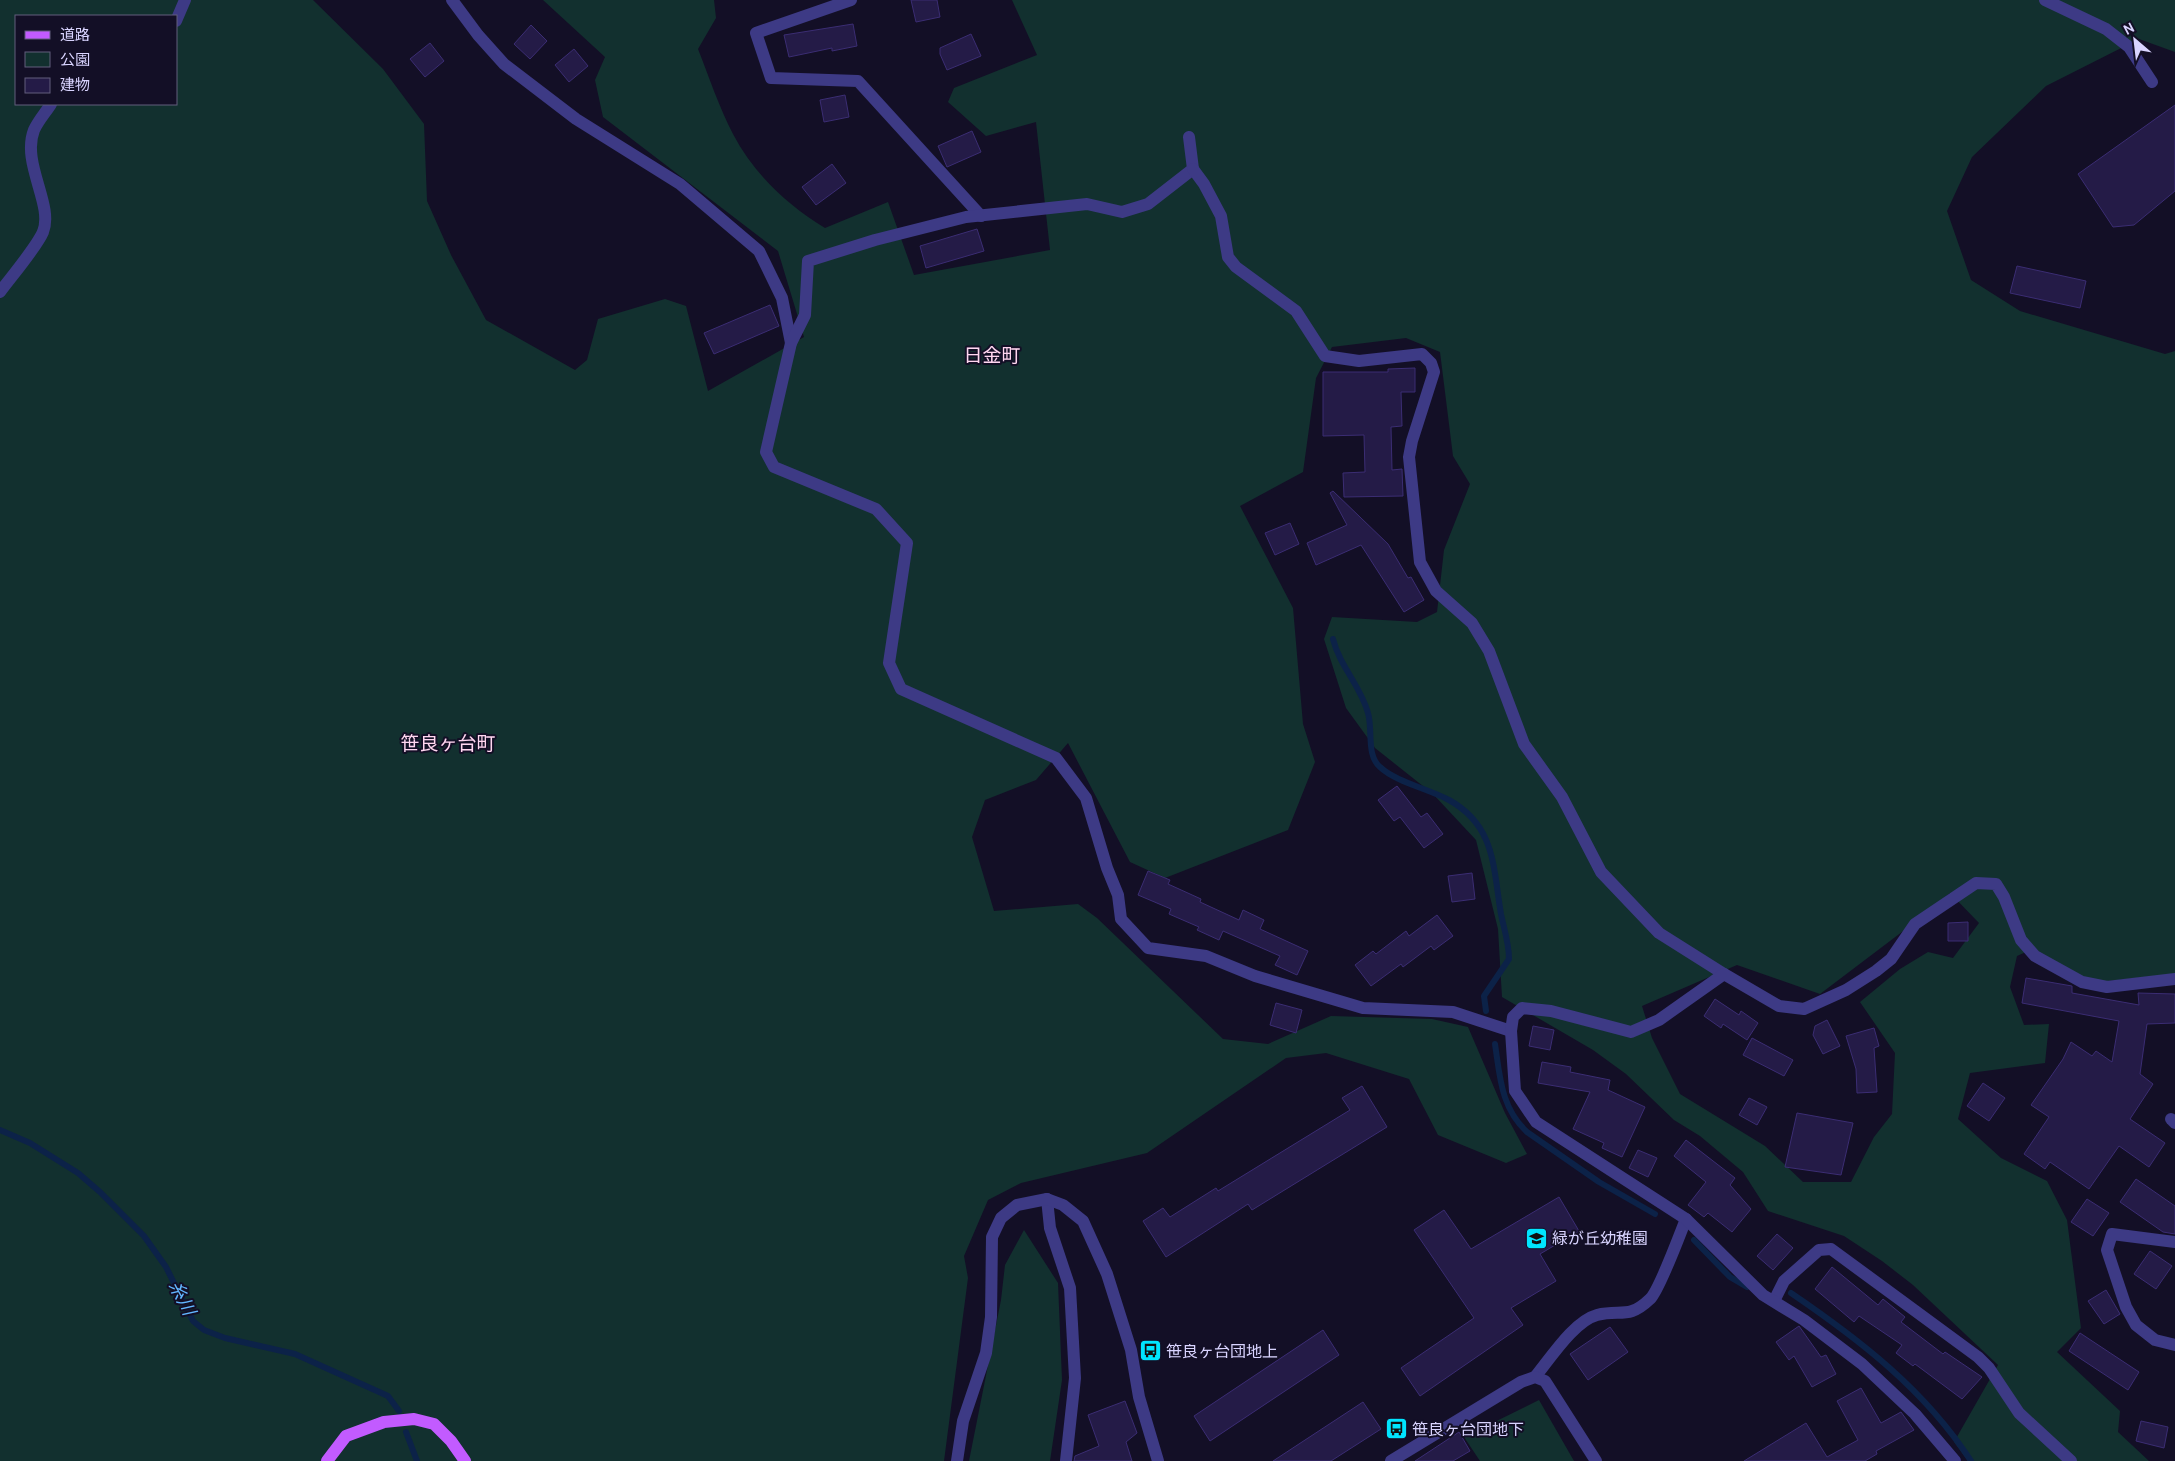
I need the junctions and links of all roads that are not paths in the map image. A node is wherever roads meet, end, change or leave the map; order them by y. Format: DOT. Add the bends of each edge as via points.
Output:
graph roads {
  1 [pos="185,0"];
  2 [pos="452,0"];
  3 [pos="851,0"];
  4 [pos="2045,0"];
  5 [pos="178,16"];
  6 [pos="2152,82"];
  7 [pos="50,105"];
  8 [pos="1190,137"];
  9 [pos="1192,169"];
  10 [pos="980,216"];
  11 [pos="0,292"];
  12 [pos="791,343"];
  13 [pos="1724,974"];
  14 [pos="2175,979"];
  15 [pos="1511,1031"];
  16 [pos="1047,1199"];
  17 [pos="1686,1219"];
  18 [pos="2175,1242"];
  19 [pos="1774,1301"];
  20 [pos="2175,1345"];
  21 [pos="1535,1377"];
  22 [pos="327,1461"];
  23 [pos="465,1461"];
  24 [pos="957,1461"];
  25 [pos="1066,1461"];
  26 [pos="1158,1461"];
  27 [pos="1391,1461"];
  28 [pos="1596,1461"];
  29 [pos="1955,1461"];
  30 [pos="2071,1461"];
  1 -- 5 [label="street"];
  2 -- 12 [label="street" via="478,36 504,64 576,119 680,184 759,251 782,298"];
  3 -- 10 [label="street" via="756,33 771,78 858,81"];
  4 -- 6 [label="street" via="2106,29 2128,47"];
  7 -- 11 [label="street" via="34,130 32,149 32,166 45,215 43,232"];
  8 -- 9 [label="street"];
  9 -- 10 [label="street" via="1148,204 1122,212 1087,204"];
  9 -- 13 [label="street" via="1221,216 1228,256 1236,267 1296,311 1324,356 1359,361 1422,354 1431,363 1434,372 1409,457 1420,562 1436,591 1472,624 1490,651 1524,744 1562,797 1601,872 1659,933"];
  10 -- 12 [label="street" via="875,240 808,261 806,315"];
  12 -- 15 [label="street" via="766,452 774,467 876,508 907,544 889,663 901,689 1056,758 1086,798 1106,868 1118,895 1122,919 1148,948 1206,956 1255,976 1362,1008 1453,1012"];
  13 -- 14 [label="street" via="1779,1006 1804,1009 1846,990 1876,970 1891,959 1914,924 1976,883 1996,884 2021,940 2035,956 2082,982 2107,986"];
  13 -- 15 [label="street" via="1658,1020 1632,1032 1551,1011 1522,1008 1513,1017"];
  15 -- 17 [label="street" via="1515,1091 1536,1122"];
  16 -- 24 [label="street" via="1017,1205 1001,1218 992,1237 991,1317 986,1353 963,1421"];
  16 -- 25 [label="street" via="1050,1228 1070,1288 1075,1378"];
  16 -- 26 [label="street" via="1063,1205 1083,1221 1107,1274 1131,1350 1139,1398"];
  17 -- 19 [label="street" via="1763,1295"];
  17 -- 21 [label="street" via="1652,1298 1628,1314 1597,1315 1585,1322 1574,1330"];
  18 -- 20 [label="street" via="2112,1234 2108,1250 2126,1307 2136,1325 2155,1340"];
  19 -- 29 [label="street" via="1862,1364 1915,1414"];
  19 -- 30 [label="street" via="1784,1281 1819,1250 1831,1249 1978,1358 2019,1413"];
  21 -- 27 [label="street" via="1521,1382"];
  21 -- 28 [label="street" via="1546,1381"];
  22 -- 23 [label="main road" via="346,1436 384,1422 414,1419 434,1424"];
}
